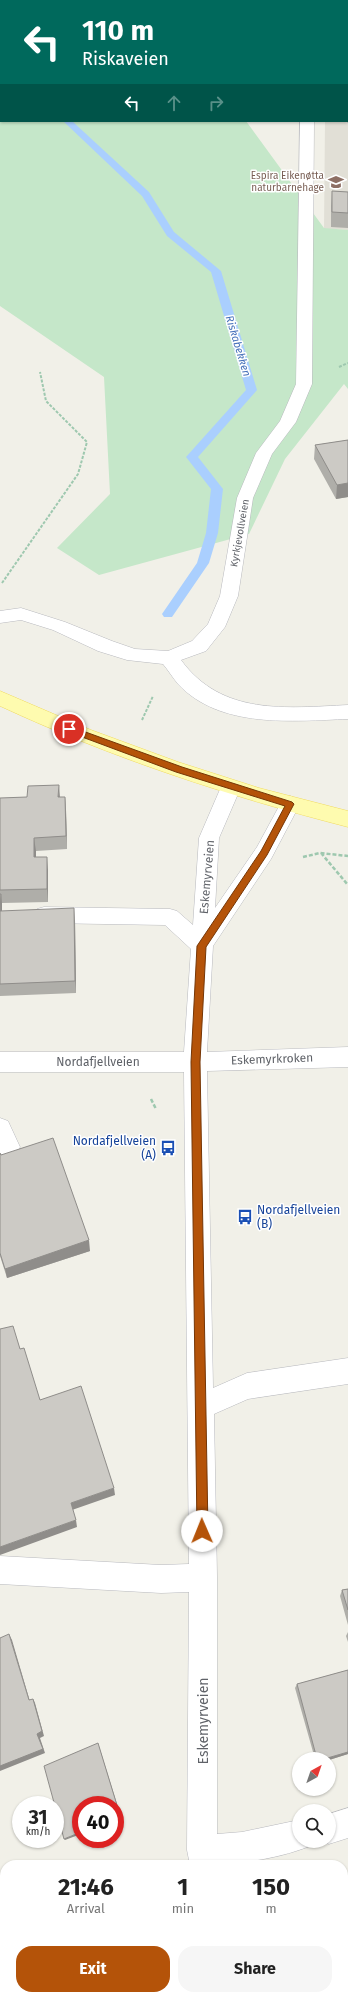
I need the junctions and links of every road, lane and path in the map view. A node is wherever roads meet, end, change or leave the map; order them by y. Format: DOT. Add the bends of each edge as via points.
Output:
graph roads {
  1 [pos="307,122"];
  2 [pos="40,372"];
  3 [pos="0,587"];
  4 [pos="0,617"];
  5 [pos="169,658"];
  6 [pos="0,698"];
  7 [pos="348,712"];
  8 [pos="231,787"];
  9 [pos="290,804"];
  10 [pos="348,819"];
  11 [pos="320,853"];
  12 [pos="348,856"];
  13 [pos="300,857"];
  14 [pos="348,885"];
  15 [pos="22,916"];
  16 [pos="202,946"];
  17 [pos="348,1057"];
  18 [pos="0,1062"];
  19 [pos="196,1062"];
  20 [pos="348,1371"];
  21 [pos="201,1406"];
  22 [pos="0,1570"];
  23 [pos="203,1578"];
  24 [pos="348,1823"];
  25 [pos="336,1827"];
  26 [pos="292,1836"];
  27 [pos="204,1857"];
  1 -- 5 [label="street, Kyrkjevollveien" via="304,384 288,422 264,453 245,498 229,596 216,627 199,646"];
  2 -- 3 [label="path" via="46,401 87,442 78,474"];
  4 -- 5 [label="street, Kyrkjevollveien" via="21,614 134,655"];
  5 -- 7 [label="street" via="186,683 216,701 236,709 263,714"];
  6 -- 8 [label="main road" via="76,732"];
  8 -- 9 [label="main road"];
  8 -- 16 [label="street, Eskemyrveien" via="209,838"];
  9 -- 10 [label="main road"];
  9 -- 16 [label="street, Eskemyrveien" via="264,853"];
  11 -- 12 [label="path"];
  11 -- 13 [label="path"];
  11 -- 14 [label="path"];
  15 -- 16 [label="street" via="170,918"];
  16 -- 19 [label="street, Eskemyrveien"];
  17 -- 19 [label="street, Eskemyrkroken"];
  18 -- 19 [label="street, Nordafjellveien"];
  19 -- 21 [label="street, Eskemyrveien"];
  20 -- 21 [label="street" via="247,1386"];
  21 -- 23 [label="street, Eskemyrveien"];
  22 -- 23 [label="street" via="161,1579"];
  23 -- 27 [label="street, Eskemyrveien"];
  24 -- 25 [label="street"];
  26 -- 27 [label="street"];
}
